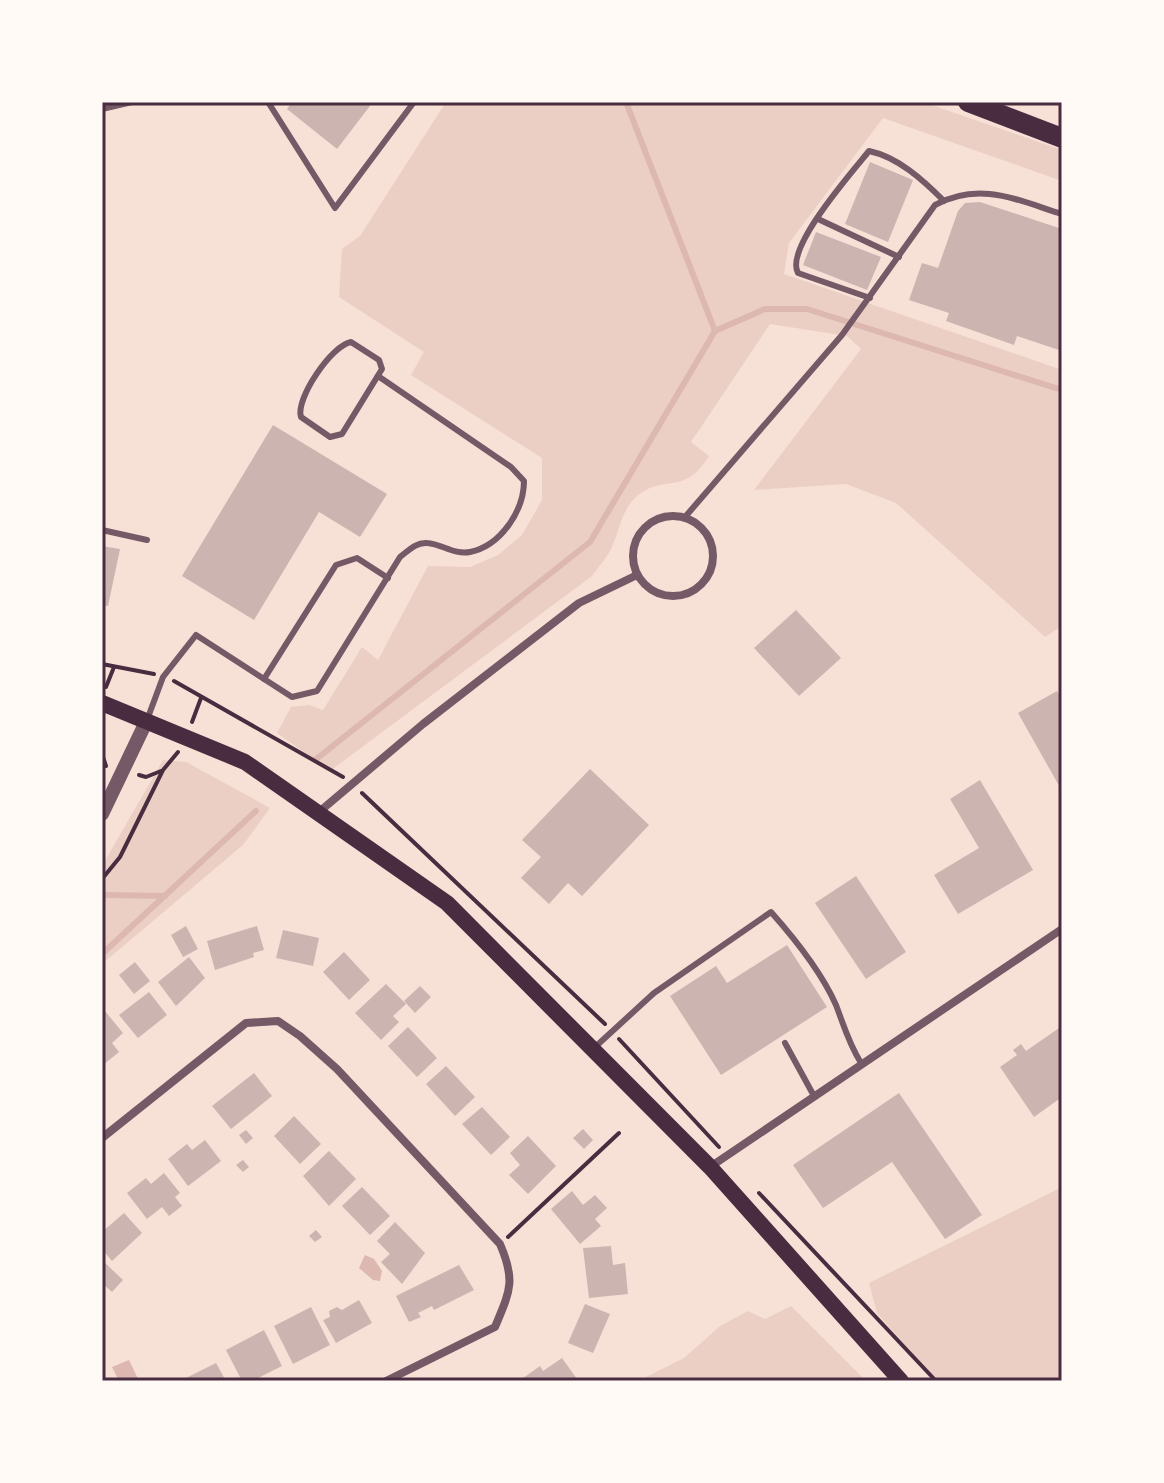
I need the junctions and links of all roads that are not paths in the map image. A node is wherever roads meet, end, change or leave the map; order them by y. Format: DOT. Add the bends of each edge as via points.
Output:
graph roads {
  1 [pos="132,102"];
  2 [pos="268,102"];
  3 [pos="414,102"];
  4 [pos="968,102"];
  5 [pos="102,109"];
  6 [pos="1061,138"];
  7 [pos="944,201"];
  8 [pos="1062,214"];
  9 [pos="818,219"];
  10 [pos="899,257"];
  11 [pos="869,300"];
  12 [pos="378,376"];
  13 [pos="685,517"];
  14 [pos="102,530"];
  15 [pos="147,540"];
  16 [pos="637,575"];
  17 [pos="388,578"];
  18 [pos="264,679"];
  19 [pos="102,703"];
  20 [pos="147,720"];
  21 [pos="319,812"];
  22 [pos="102,814"];
  23 [pos="1062,929"];
  24 [pos="785,1043"];
  25 [pos="594,1048"];
  26 [pos="861,1063"];
  27 [pos="814,1096"];
  28 [pos="102,1138"];
  29 [pos="710,1167"];
  30 [pos="386,1381"];
  31 [pos="901,1381"];
  1 -- 5 [label="lane"];
  2 -- 3 [label="lane" via="335,208"];
  4 -- 6 [label="highway"];
  7 -- 8 [label="lane" via="958,193 991,193"];
  7 -- 9 [label="lane" via="920,178 869,151"];
  7 -- 10 [label="lane" via="935,205"];
  9 -- 10 [label="lane"];
  9 -- 11 [label="lane" via="797,252 798,273"];
  10 -- 11 [label="lane"];
  11 -- 13 [label="lane"];
  12 -- 12 [label="lane" via="379,360 351,342 341,343 300,402 301,417 330,437 342,434"];
  12 -- 17 [label="lane" via="492,451 524,481 518,509 491,544 470,552 415,545 400,557"];
  13 -- 16 [label="street" via="661,517 642,530 633,552"];
  13 -- 16 [label="street" via="710,539 714,561 704,581 675,596 653,591"];
  14 -- 15 [label="lane"];
  16 -- 21 [label="street" via="579,603"];
  17 -- 18 [label="lane" via="317,691 292,697"];
  17 -- 18 [label="lane" via="357,558 336,565"];
  18 -- 20 [label="lane" via="196,635 163,677"];
  19 -- 20 [label="main road"];
  20 -- 21 [label="main road" via="245,762"];
  20 -- 22 [label="street"];
  21 -- 25 [label="main road" via="447,903"];
  23 -- 26 [label="street"];
  24 -- 27 [label="lane"];
  25 -- 26 [label="lane" via="654,993 771,912 816,972"];
  25 -- 29 [label="main road"];
  26 -- 27 [label="street"];
  27 -- 29 [label="street"];
  28 -- 30 [label="street" via="246,1023 278,1021 300,1036 500,1244 509,1265 511,1288 495,1327"];
  29 -- 31 [label="main road"];
}
